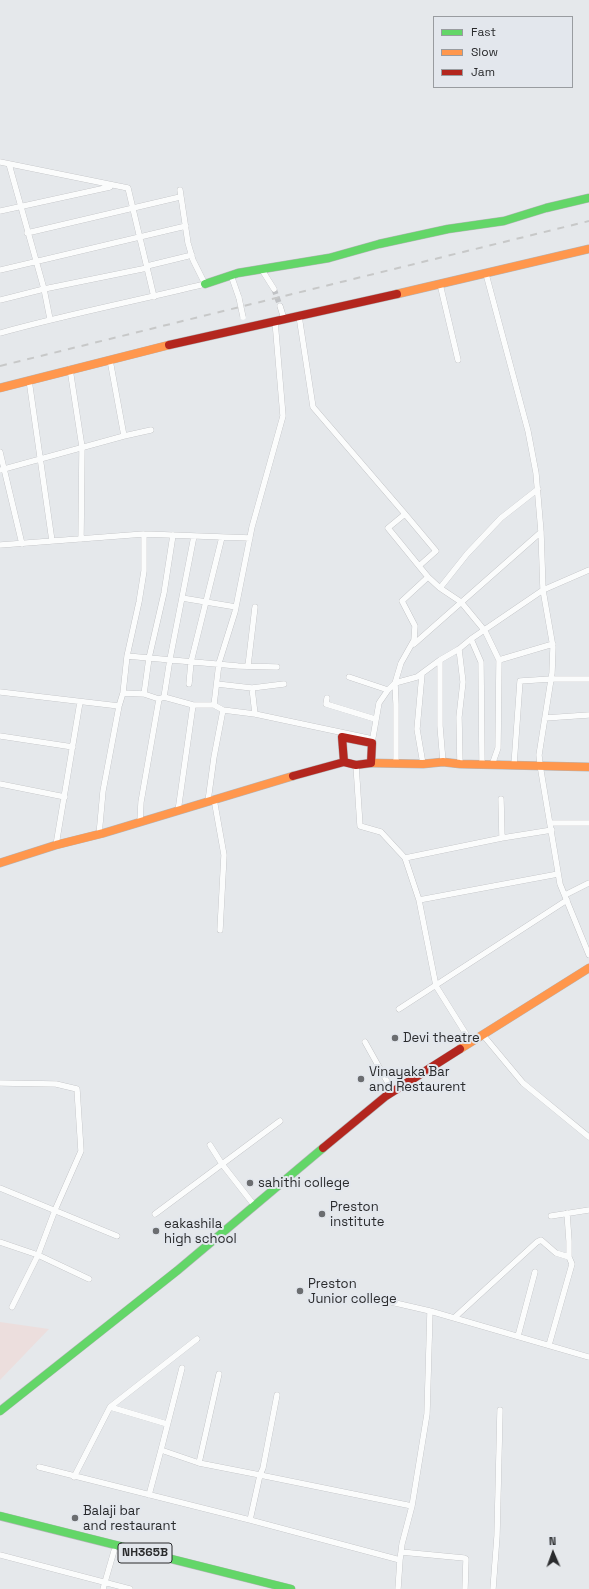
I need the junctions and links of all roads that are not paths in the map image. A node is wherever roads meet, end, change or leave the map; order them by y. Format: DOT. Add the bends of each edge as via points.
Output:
graph roads {
  1 [pos="0,162"];
  2 [pos="9,164"];
  3 [pos="112,186"];
  4 [pos="180,190"];
  5 [pos="180,197"];
  6 [pos="589,198"];
  7 [pos="21,206"];
  8 [pos="132,209"];
  9 [pos="0,211"];
  10 [pos="186,226"];
  11 [pos="27,233"];
  12 [pos="140,237"];
  13 [pos="589,249"];
  14 [pos="192,255"];
  15 [pos="36,261"];
  16 [pos="147,268"];
  17 [pos="0,270"];
  18 [pos="262,270"];
  19 [pos="486,274"];
  20 [pos="231,275"];
  21 [pos="204,284"];
  22 [pos="440,284"];
  23 [pos="44,289"];
  24 [pos="274,289"];
  25 [pos="154,297"];
  26 [pos="0,300"];
  27 [pos="280,306"];
  28 [pos="299,316"];
  29 [pos="50,319"];
  30 [pos="284,319"];
  31 [pos="275,321"];
  32 [pos="246,328"];
  33 [pos="0,333"];
  34 [pos="110,360"];
  35 [pos="458,360"];
  36 [pos="70,369"];
  37 [pos="29,380"];
  38 [pos="0,388"];
  39 [pos="151,430"];
  40 [pos="124,436"];
  41 [pos="82,447"];
  42 [pos="0,452"];
  43 [pos="40,459"];
  44 [pos="2,469"];
  45 [pos="538,489"];
  46 [pos="404,514"];
  47 [pos="541,532"];
  48 [pos="144,534"];
  49 [pos="173,535"];
  50 [pos="194,536"];
  51 [pos="222,537"];
  52 [pos="250,538"];
  53 [pos="81,539"];
  54 [pos="52,541"];
  55 [pos="22,544"];
  56 [pos="0,545"];
  57 [pos="419,566"];
  58 [pos="589,570"];
  59 [pos="428,577"];
  60 [pos="440,588"];
  61 [pos="543,590"];
  62 [pos="182,598"];
  63 [pos="205,602"];
  64 [pos="461,602"];
  65 [pos="236,607"];
  66 [pos="255,607"];
  67 [pos="485,631"];
  68 [pos="471,639"];
  69 [pos="553,644"];
  70 [pos="410,647"];
  71 [pos="459,650"];
  72 [pos="127,656"];
  73 [pos="149,658"];
  74 [pos="170,659"];
  75 [pos="440,660"];
  76 [pos="499,660"];
  77 [pos="191,662"];
  78 [pos="219,663"];
  79 [pos="248,666"];
  80 [pos="277,667"];
  81 [pos="422,674"];
  82 [pos="349,677"];
  83 [pos="551,679"];
  84 [pos="589,679"];
  85 [pos="395,683"];
  86 [pos="188,684"];
  87 [pos="217,684"];
  88 [pos="284,684"];
  89 [pos="252,688"];
  90 [pos="388,690"];
  91 [pos="0,692"];
  92 [pos="123,693"];
  93 [pos="144,694"];
  94 [pos="162,698"];
  95 [pos="327,698"];
  96 [pos="80,702"];
  97 [pos="193,705"];
  98 [pos="214,705"];
  99 [pos="119,706"];
  100 [pos="222,710"];
  101 [pos="255,714"];
  102 [pos="589,715"];
  103 [pos="545,718"];
  104 [pos="375,719"];
  105 [pos="0,736"];
  106 [pos="372,741"];
  107 [pos="73,747"];
  108 [pos="344,762"];
  109 [pos="443,762"];
  110 [pos="371,763"];
  111 [pos="396,763"];
  112 [pos="423,764"];
  113 [pos="460,764"];
  114 [pos="482,764"];
  115 [pos="492,764"];
  116 [pos="356,765"];
  117 [pos="514,765"];
  118 [pos="540,766"];
  119 [pos="589,767"];
  120 [pos="0,784"];
  121 [pos="64,796"];
  122 [pos="501,799"];
  123 [pos="211,800"];
  124 [pos="178,811"];
  125 [pos="140,822"];
  126 [pos="551,823"];
  127 [pos="589,824"];
  128 [pos="552,830"];
  129 [pos="98,835"];
  130 [pos="502,838"];
  131 [pos="56,845"];
  132 [pos="404,858"];
  133 [pos="0,863"];
  134 [pos="558,874"];
  135 [pos="589,883"];
  136 [pos="566,898"];
  137 [pos="419,900"];
  138 [pos="220,930"];
  139 [pos="589,954"];
  140 [pos="589,968"];
  141 [pos="436,986"];
  142 [pos="399,1009"];
  143 [pos="483,1035"];
  144 [pos="366,1042"];
  145 [pos="471,1042"];
  146 [pos="0,1083"];
  147 [pos="393,1092"];
  148 [pos="280,1120"];
  149 [pos="589,1137"];
  150 [pos="210,1145"];
  151 [pos="222,1164"];
  152 [pos="0,1188"];
  153 [pos="254,1205"];
  154 [pos="55,1210"];
  155 [pos="589,1210"];
  156 [pos="567,1213"];
  157 [pos="156,1214"];
  158 [pos="551,1216"];
  159 [pos="117,1236"];
  160 [pos="0,1242"];
  161 [pos="38,1255"];
  162 [pos="568,1257"];
  163 [pos="535,1272"];
  164 [pos="89,1279"];
  165 [pos="391,1302"];
  166 [pos="12,1307"];
  167 [pos="430,1311"];
  168 [pos="454,1318"];
  169 [pos="518,1336"];
  170 [pos="197,1339"];
  171 [pos="549,1345"];
  172 [pos="589,1357"];
  173 [pos="182,1368"];
  174 [pos="219,1374"];
  175 [pos="277,1395"];
  176 [pos="110,1407"];
  177 [pos="500,1410"];
  178 [pos="0,1411"];
  179 [pos="167,1424"];
  180 [pos="161,1450"];
  181 [pos="199,1463"];
  182 [pos="39,1467"];
  183 [pos="260,1475"];
  184 [pos="74,1477"];
  185 [pos="149,1495"];
  186 [pos="412,1506"];
  187 [pos="0,1516"];
  188 [pos="250,1520"];
  189 [pos="0,1522"];
  190 [pos="114,1551"];
  191 [pos="401,1552"];
  192 [pos="0,1555"];
  193 [pos="400,1560"];
  194 [pos="104,1582"];
  195 [pos="103,1589"];
  196 [pos="130,1589"];
  197 [pos="264,1589"];
  198 [pos="291,1589"];
  199 [pos="398,1589"];
  200 [pos="465,1589"];
  201 [pos="493,1589"];
  1 -- 2 [label="street"];
  2 -- 3 [label="street"];
  2 -- 7 [label="street"];
  3 -- 7 [label="street"];
  3 -- 8 [label="street" via="128,188"];
  4 -- 5 [label="street"];
  5 -- 8 [label="street"];
  5 -- 10 [label="street"];
  6 -- 18 [label="main road" via="504,221 448,229 329,258"];
  7 -- 9 [label="street"];
  7 -- 11 [label="street"];
  8 -- 11 [label="street"];
  8 -- 12 [label="street"];
  10 -- 12 [label="street"];
  10 -- 14 [label="street"];
  11 -- 15 [label="street"];
  12 -- 15 [label="street"];
  12 -- 16 [label="street"];
  13 -- 19 [label="main road"];
  14 -- 16 [label="street"];
  14 -- 21 [label="street"];
  15 -- 17 [label="street"];
  15 -- 23 [label="street"];
  16 -- 23 [label="street"];
  16 -- 25 [label="street"];
  18 -- 20 [label="main road"];
  18 -- 24 [label="street"];
  19 -- 22 [label="main road"];
  19 -- 45 [label="street" via="528,431"];
  20 -- 21 [label="main road"];
  20 -- 32 [label="street, bridge"];
  21 -- 25 [label="street"];
  22 -- 28 [label="main road"];
  22 -- 35 [label="street"];
  23 -- 26 [label="street"];
  23 -- 29 [label="street"];
  25 -- 29 [label="street"];
  27 -- 30 [label="street"];
  28 -- 30 [label="main road"];
  28 -- 46 [label="street" via="313,407"];
  29 -- 33 [label="street"];
  30 -- 31 [label="main road"];
  31 -- 32 [label="main road"];
  31 -- 52 [label="street" via="283,416"];
  32 -- 34 [label="main road"];
  34 -- 36 [label="main road"];
  34 -- 40 [label="street"];
  36 -- 37 [label="main road"];
  36 -- 41 [label="street"];
  37 -- 38 [label="main road"];
  37 -- 43 [label="street"];
  39 -- 40 [label="street"];
  40 -- 41 [label="street"];
  41 -- 43 [label="street"];
  41 -- 53 [label="street"];
  42 -- 44 [label="street"];
  43 -- 44 [label="street"];
  43 -- 54 [label="street"];
  44 -- 55 [label="street"];
  45 -- 47 [label="street"];
  45 -- 60 [label="street" via="501,518"];
  46 -- 57 [label="street" via="388,528"];
  46 -- 57 [label="street" via="436,551"];
  47 -- 61 [label="street"];
  47 -- 64 [label="street"];
  48 -- 49 [label="street"];
  48 -- 53 [label="street"];
  48 -- 72 [label="street" via="144,571"];
  49 -- 50 [label="street"];
  49 -- 73 [label="street" via="164,593"];
  50 -- 51 [label="street"];
  50 -- 62 [label="street"];
  51 -- 52 [label="street"];
  51 -- 63 [label="street"];
  52 -- 65 [label="street"];
  53 -- 54 [label="street"];
  54 -- 55 [label="street"];
  55 -- 56 [label="street"];
  57 -- 59 [label="street"];
  58 -- 61 [label="street"];
  59 -- 60 [label="street"];
  59 -- 70 [label="street" via="402,601 415,626 414,640"];
  60 -- 64 [label="street"];
  61 -- 67 [label="street"];
  61 -- 69 [label="street"];
  62 -- 63 [label="street"];
  62 -- 74 [label="street"];
  63 -- 65 [label="street"];
  63 -- 77 [label="street"];
  64 -- 67 [label="street"];
  64 -- 70 [label="street"];
  65 -- 78 [label="street"];
  66 -- 79 [label="street"];
  67 -- 68 [label="street"];
  67 -- 76 [label="street"];
  68 -- 71 [label="street"];
  68 -- 114 [label="street" via="481,662"];
  69 -- 76 [label="street"];
  69 -- 83 [label="street"];
  70 -- 85 [label="street" via="401,663"];
  71 -- 75 [label="street"];
  71 -- 113 [label="street" via="462,682 459,717"];
  72 -- 73 [label="street"];
  72 -- 92 [label="street"];
  73 -- 74 [label="street"];
  73 -- 93 [label="street"];
  74 -- 77 [label="street"];
  74 -- 94 [label="street"];
  75 -- 81 [label="street"];
  75 -- 109 [label="street"];
  76 -- 115 [label="street" via="498,748"];
  77 -- 78 [label="street"];
  77 -- 86 [label="street"];
  78 -- 79 [label="street"];
  78 -- 87 [label="street"];
  79 -- 80 [label="street"];
  81 -- 85 [label="street"];
  81 -- 112 [label="street" via="417,729"];
  82 -- 90 [label="street"];
  83 -- 84 [label="street"];
  83 -- 103 [label="street"];
  83 -- 117 [label="street" via="520,681"];
  85 -- 90 [label="street"];
  85 -- 111 [label="street"];
  87 -- 89 [label="street"];
  87 -- 98 [label="street"];
  88 -- 89 [label="street"];
  89 -- 101 [label="street"];
  90 -- 104 [label="street" via="379,703"];
  91 -- 96 [label="street"];
  92 -- 93 [label="street"];
  92 -- 99 [label="street"];
  93 -- 94 [label="street"];
  94 -- 97 [label="street"];
  94 -- 125 [label="street" via="141,802"];
  95 -- 104 [label="street" via="326,704"];
  96 -- 99 [label="street"];
  96 -- 107 [label="street"];
  97 -- 98 [label="street"];
  97 -- 124 [label="street"];
  98 -- 100 [label="street"];
  99 -- 129 [label="street" via="103,791"];
  100 -- 101 [label="street"];
  100 -- 123 [label="street" via="214,757"];
  101 -- 106 [label="street"];
  102 -- 103 [label="street"];
  103 -- 118 [label="street" via="539,756"];
  104 -- 106 [label="street"];
  105 -- 107 [label="street"];
  106 -- 108 [label="main road" via="342,737"];
  106 -- 110 [label="main road"];
  107 -- 121 [label="street"];
  108 -- 116 [label="main road"];
  108 -- 123 [label="main road"];
  109 -- 112 [label="main road"];
  109 -- 113 [label="main road"];
  110 -- 111 [label="main road"];
  110 -- 116 [label="main road"];
  111 -- 112 [label="main road"];
  113 -- 114 [label="main road"];
  114 -- 115 [label="main road"];
  115 -- 117 [label="main road"];
  116 -- 132 [label="street" via="360,826 381,832"];
  117 -- 118 [label="main road"];
  118 -- 119 [label="main road"];
  118 -- 126 [label="street"];
  120 -- 121 [label="street"];
  121 -- 131 [label="street"];
  122 -- 130 [label="street"];
  123 -- 124 [label="main road"];
  123 -- 138 [label="street" via="224,855"];
  124 -- 125 [label="main road"];
  125 -- 129 [label="main road"];
  126 -- 127 [label="street"];
  126 -- 128 [label="street"];
  128 -- 130 [label="street"];
  128 -- 134 [label="street"];
  129 -- 131 [label="main road"];
  130 -- 132 [label="street"];
  131 -- 133 [label="main road"];
  132 -- 137 [label="street"];
  134 -- 136 [label="street"];
  134 -- 137 [label="street"];
  135 -- 136 [label="street"];
  136 -- 139 [label="street"];
  136 -- 141 [label="street"];
  137 -- 141 [label="street"];
  140 -- 143 [label="main road"];
  141 -- 142 [label="street"];
  141 -- 145 [label="street"];
  143 -- 145 [label="main road"];
  143 -- 149 [label="street" via="523,1083"];
  144 -- 147 [label="street"];
  145 -- 147 [label="main road"];
  146 -- 154 [label="street" via="56,1084 77,1089 81,1151"];
  147 -- 153 [label="main road"];
  148 -- 151 [label="street"];
  150 -- 151 [label="street"];
  151 -- 153 [label="street"];
  151 -- 157 [label="street"];
  152 -- 154 [label="street"];
  153 -- 178 [label="main road" via="178,1270"];
  154 -- 159 [label="street"];
  154 -- 161 [label="street"];
  155 -- 156 [label="street"];
  156 -- 158 [label="street"];
  156 -- 162 [label="street"];
  160 -- 161 [label="street"];
  161 -- 164 [label="street"];
  161 -- 166 [label="street"];
  162 -- 168 [label="street" via="556,1253 541,1240 537,1242"];
  162 -- 171 [label="street" via="572,1264"];
  163 -- 169 [label="street"];
  165 -- 167 [label="street"];
  167 -- 168 [label="street"];
  167 -- 186 [label="street" via="427,1414"];
  168 -- 169 [label="street"];
  169 -- 171 [label="street"];
  170 -- 176 [label="street"];
  171 -- 172 [label="street"];
  173 -- 179 [label="street"];
  174 -- 181 [label="street"];
  175 -- 183 [label="street"];
  176 -- 179 [label="street"];
  176 -- 184 [label="street"];
  177 -- 201 [label="street"];
  179 -- 180 [label="street"];
  180 -- 181 [label="street"];
  180 -- 185 [label="street"];
  181 -- 183 [label="street"];
  182 -- 184 [label="street"];
  183 -- 186 [label="street"];
  183 -- 188 [label="street"];
  184 -- 185 [label="street"];
  185 -- 188 [label="street"];
  186 -- 191 [label="street"];
  187 -- 198 [label="main road, NH365B"];
  188 -- 193 [label="street"];
  189 -- 190 [label="main road, NH365B"];
  190 -- 194 [label="street"];
  190 -- 197 [label="main road, NH365B"];
  191 -- 193 [label="street"];
  191 -- 200 [label="street" via="464,1558"];
  192 -- 194 [label="street"];
  193 -- 199 [label="street"];
  194 -- 195 [label="street"];
  194 -- 196 [label="street"];
}
